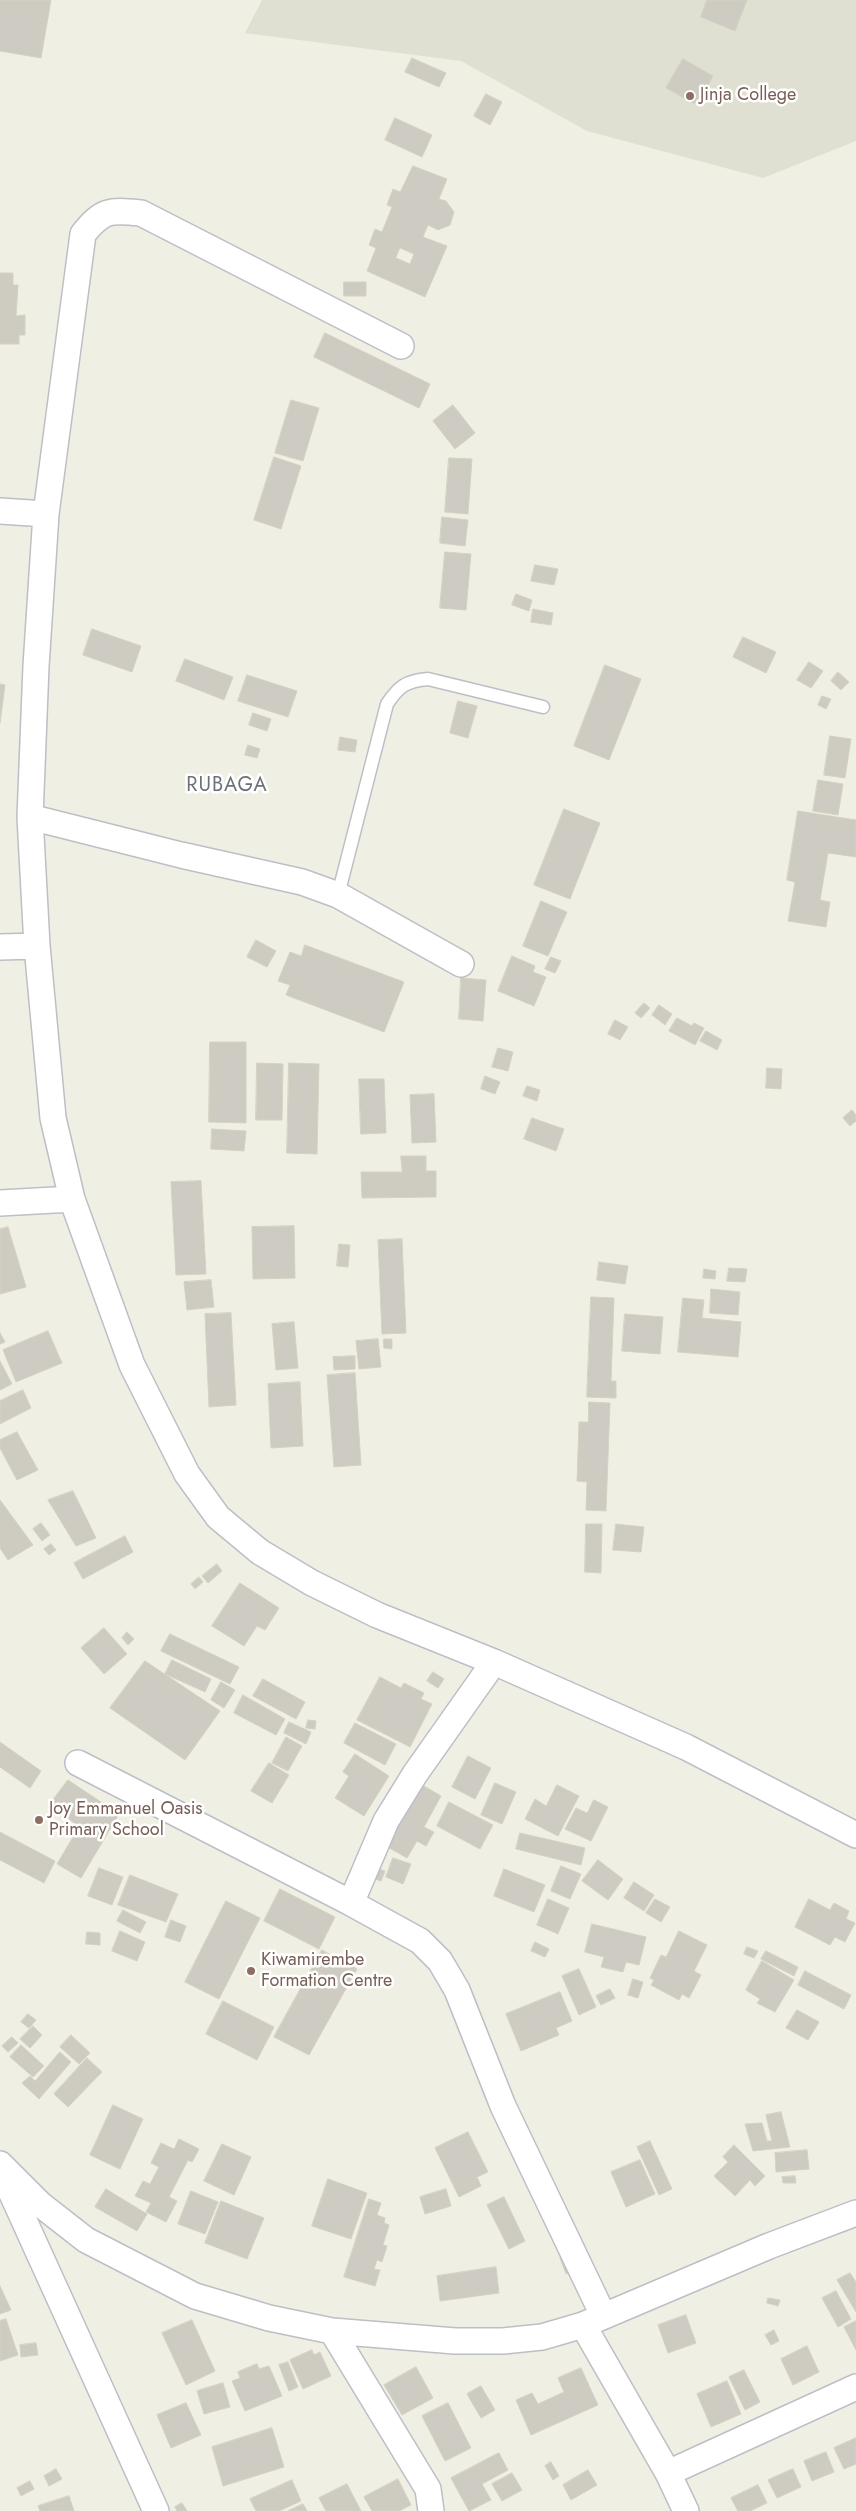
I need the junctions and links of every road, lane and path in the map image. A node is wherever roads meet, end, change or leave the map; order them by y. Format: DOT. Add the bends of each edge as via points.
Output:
graph roads {
  1 [pos="401,346"];
  2 [pos="0,511"];
  3 [pos="46,514"];
  4 [pos="543,708"];
  5 [pos="30,817"];
  6 [pos="338,895"];
  7 [pos="37,946"];
  8 [pos="0,947"];
  9 [pos="461,964"];
  10 [pos="72,1199"];
  11 [pos="0,1203"];
  12 [pos="494,1662"];
  13 [pos="78,1763"];
  14 [pos="856,1836"];
  15 [pos="351,1903"];
  16 [pos="0,2164"];
  17 [pos="0,2168"];
  18 [pos="856,2213"];
  19 [pos="593,2320"];
  20 [pos="332,2330"];
  21 [pos="856,2387"];
  22 [pos="668,2473"];
  23 [pos="156,2511"];
  24 [pos="431,2511"];
  25 [pos="686,2511"];
  1 -- 3 [label="street" via="141,213 115,210 96,218 83,234"];
  2 -- 3 [label="street"];
  3 -- 5 [label="street"];
  4 -- 6 [label="lane" via="428,679 410,681 396,691 387,704"];
  5 -- 6 [label="street" via="302,882"];
  5 -- 7 [label="street"];
  6 -- 9 [label="street"];
  7 -- 8 [label="street"];
  7 -- 10 [label="street" via="53,1118"];
  10 -- 11 [label="street"];
  10 -- 12 [label="street" via="132,1365 187,1474 218,1517 260,1552 312,1583 377,1615"];
  12 -- 14 [label="street" via="686,1747"];
  12 -- 15 [label="street" via="386,1821"];
  13 -- 15 [label="street"];
  15 -- 19 [label="street" via="420,1941 440,1961 456,1990"];
  16 -- 20 [label="street" via="40,2204 86,2240 139,2270 195,2296 269,2318"];
  17 -- 23 [label="street"];
  18 -- 19 [label="street"];
  19 -- 20 [label="street" via="542,2337 503,2341 455,2341"];
  19 -- 22 [label="street"];
  20 -- 24 [label="street" via="428,2489"];
  21 -- 22 [label="street"];
  22 -- 25 [label="street"];
}
